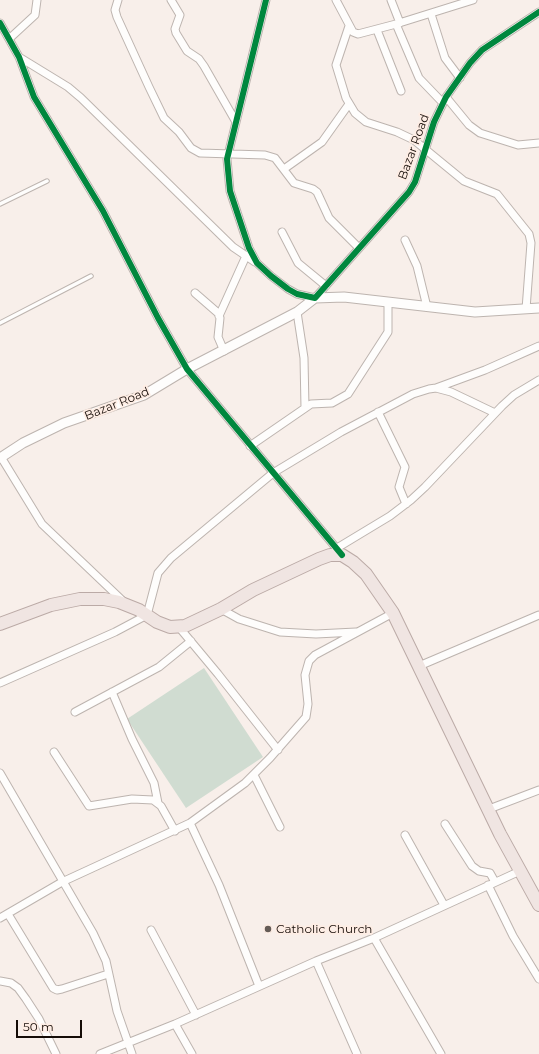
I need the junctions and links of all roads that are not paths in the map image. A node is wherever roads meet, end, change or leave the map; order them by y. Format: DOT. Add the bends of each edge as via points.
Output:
graph roads {
  1 [pos="37,0"];
  2 [pos="118,0"];
  3 [pos="171,0"];
  4 [pos="266,0"];
  5 [pos="336,0"];
  6 [pos="391,0"];
  7 [pos="473,0"];
  8 [pos="539,12"];
  9 [pos="431,14"];
  10 [pos="0,23"];
  11 [pos="398,24"];
  12 [pos="350,26"];
  13 [pos="377,30"];
  14 [pos="9,39"];
  15 [pos="19,57"];
  16 [pos="460,78"];
  17 [pos="401,91"];
  18 [pos="445,100"];
  19 [pos="349,104"];
  20 [pos="236,122"];
  21 [pos="539,143"];
  22 [pos="425,150"];
  23 [pos="228,154"];
  24 [pos="284,169"];
  25 [pos="47,181"];
  26 [pos="0,204"];
  27 [pos="282,232"];
  28 [pos="405,240"];
  29 [pos="359,248"];
  30 [pos="246,256"];
  31 [pos="257,263"];
  32 [pos="90,276"];
  33 [pos="326,286"];
  34 [pos="195,293"];
  35 [pos="315,298"];
  36 [pos="388,302"];
  37 [pos="427,307"];
  38 [pos="539,308"];
  39 [pos="526,309"];
  40 [pos="297,312"];
  41 [pos="219,316"];
  42 [pos="0,323"];
  43 [pos="539,346"];
  44 [pos="224,351"];
  45 [pos="188,369"];
  46 [pos="539,380"];
  47 [pos="436,388"];
  48 [pos="305,408"];
  49 [pos="378,412"];
  50 [pos="495,413"];
  51 [pos="250,446"];
  52 [pos="0,457"];
  53 [pos="273,473"];
  54 [pos="406,504"];
  55 [pos="339,552"];
  56 [pos="129,606"];
  57 [pos="221,609"];
  58 [pos="393,613"];
  59 [pos="147,615"];
  60 [pos="539,616"];
  61 [pos="0,624"];
  62 [pos="178,626"];
  63 [pos="358,632"];
  64 [pos="191,642"];
  65 [pos="419,666"];
  66 [pos="0,683"];
  67 [pos="112,692"];
  68 [pos="75,712"];
  69 [pos="278,750"];
  70 [pos="54,752"];
  71 [pos="0,773"];
  72 [pos="254,775"];
  73 [pos="539,790"];
  74 [pos="158,803"];
  75 [pos="489,809"];
  76 [pos="190,822"];
  77 [pos="445,824"];
  78 [pos="280,827"];
  79 [pos="175,830"];
  80 [pos="405,835"];
  81 [pos="520,871"];
  82 [pos="62,882"];
  83 [pos="495,882"];
  84 [pos="488,885"];
  85 [pos="539,905"];
  86 [pos="444,906"];
  87 [pos="8,914"];
  88 [pos="0,918"];
  89 [pos="151,930"];
  90 [pos="374,938"];
  91 [pos="316,961"];
  92 [pos="108,974"];
  93 [pos="539,979"];
  94 [pos="0,981"];
  95 [pos="259,986"];
  96 [pos="196,1015"];
  97 [pos="175,1024"];
  98 [pos="129,1044"];
  99 [pos="56,1054"];
  100 [pos="100,1054"];
  101 [pos="132,1054"];
  102 [pos="192,1054"];
  103 [pos="357,1054"];
  104 [pos="441,1054"];
  1 -- 14 [label="street" via="35,15"];
  2 -- 23 [label="street" via="115,10 117,17 164,118 195,151"];
  3 -- 20 [label="street" via="180,15 176,33 188,51 204,66"];
  4 -- 20 [label="street"];
  5 -- 12 [label="street"];
  6 -- 11 [label="street"];
  7 -- 9 [label="street"];
  8 -- 16 [label="street, Bazar Road" via="482,50"];
  9 -- 11 [label="street"];
  9 -- 16 [label="street" via="445,58"];
  10 -- 14 [label="street"];
  11 -- 13 [label="street"];
  11 -- 18 [label="street" via="419,78"];
  12 -- 13 [label="street" via="353,32 358,34"];
  12 -- 19 [label="street" via="336,65"];
  13 -- 17 [label="street"];
  14 -- 15 [label="street"];
  15 -- 30 [label="street" via="68,87 81,98 233,247"];
  15 -- 45 [label="street" via="34,97 103,211 158,318"];
  16 -- 18 [label="street, Bazar Road"];
  18 -- 21 [label="street" via="480,133 518,145"];
  18 -- 22 [label="street, Bazar Road" via="434,122"];
  19 -- 22 [label="street" via="366,122 409,137"];
  19 -- 24 [label="street" via="322,142"];
  20 -- 23 [label="street"];
  22 -- 29 [label="street, Bazar Road" via="409,192"];
  22 -- 39 [label="street" via="469,184 497,194 529,234 531,243"];
  23 -- 24 [label="street" via="270,156"];
  23 -- 31 [label="street" via="230,191"];
  24 -- 29 [label="street" via="294,183 317,192 329,218"];
  25 -- 26 [label="lane"];
  27 -- 33 [label="street" via="298,263"];
  28 -- 37 [label="street" via="419,271"];
  29 -- 33 [label="street, Bazar Road"];
  30 -- 31 [label="street"];
  30 -- 41 [label="street"];
  31 -- 35 [label="street" via="288,289"];
  32 -- 42 [label="lane"];
  33 -- 35 [label="street, Bazar Road"];
  34 -- 41 [label="street" via="214,308"];
  35 -- 36 [label="street" via="344,297"];
  35 -- 40 [label="street, Bazar Road"];
  36 -- 37 [label="street"];
  36 -- 48 [label="street" via="388,332 348,394 332,403 320,403"];
  37 -- 39 [label="street" via="475,312"];
  38 -- 39 [label="street"];
  40 -- 44 [label="street, Bazar Road"];
  40 -- 48 [label="street" via="304,358"];
  41 -- 44 [label="street" via="218,336"];
  43 -- 47 [label="street"];
  44 -- 45 [label="street, Bazar Road"];
  45 -- 51 [label="street"];
  45 -- 52 [label="street, Bazar Road" via="144,395 64,423"];
  46 -- 50 [label="street" via="514,395"];
  47 -- 49 [label="street" via="413,394"];
  47 -- 50 [label="street" via="451,392"];
  48 -- 51 [label="street"];
  49 -- 53 [label="street"];
  49 -- 54 [label="street" via="405,467 399,487"];
  50 -- 54 [label="street"];
  51 -- 53 [label="street"];
  52 -- 56 [label="street" via="42,524"];
  53 -- 55 [label="street"];
  53 -- 59 [label="street" via="163,566 158,573"];
  54 -- 55 [label="street"];
  55 -- 57 [label="highway" via="252,590"];
  55 -- 58 [label="highway" via="366,574"];
  56 -- 59 [label="highway"];
  56 -- 61 [label="highway" via="104,599 80,599 51,605"];
  57 -- 62 [label="highway" via="185,626"];
  57 -- 63 [label="street" via="247,622 290,633"];
  58 -- 63 [label="street"];
  58 -- 65 [label="highway"];
  59 -- 62 [label="highway" via="170,627"];
  59 -- 66 [label="street" via="116,632"];
  60 -- 65 [label="street"];
  62 -- 64 [label="street"];
  63 -- 69 [label="street" via="315,655 309,661 305,675 308,704 306,717"];
  64 -- 67 [label="street" via="159,667"];
  64 -- 69 [label="street"];
  65 -- 75 [label="highway"];
  67 -- 68 [label="street"];
  67 -- 74 [label="street" via="154,783"];
  69 -- 72 [label="street"];
  70 -- 74 [label="street" via="89,806 132,799 153,800"];
  71 -- 82 [label="street"];
  72 -- 76 [label="street"];
  72 -- 78 [label="street"];
  73 -- 75 [label="street"];
  74 -- 79 [label="street"];
  75 -- 81 [label="highway"];
  76 -- 79 [label="street"];
  76 -- 95 [label="street" via="219,885"];
  77 -- 83 [label="street" via="472,866 479,871 490,873"];
  79 -- 82 [label="street"];
  80 -- 86 [label="street"];
  81 -- 83 [label="street"];
  81 -- 85 [label="highway"];
  82 -- 87 [label="street"];
  82 -- 92 [label="street" via="93,933 106,962"];
  83 -- 84 [label="street"];
  84 -- 86 [label="street"];
  84 -- 93 [label="street"];
  86 -- 90 [label="street"];
  87 -- 88 [label="street"];
  87 -- 92 [label="street" via="53,988 62,989"];
  89 -- 96 [label="street"];
  90 -- 91 [label="street"];
  90 -- 104 [label="street"];
  91 -- 95 [label="street"];
  91 -- 103 [label="street"];
  92 -- 98 [label="street" via="117,1011"];
  94 -- 99 [label="street" via="11,983 18,988 39,1019"];
  95 -- 96 [label="street"];
  96 -- 97 [label="street"];
  97 -- 98 [label="street"];
  97 -- 102 [label="street"];
  98 -- 100 [label="street"];
  98 -- 101 [label="street"];
}
